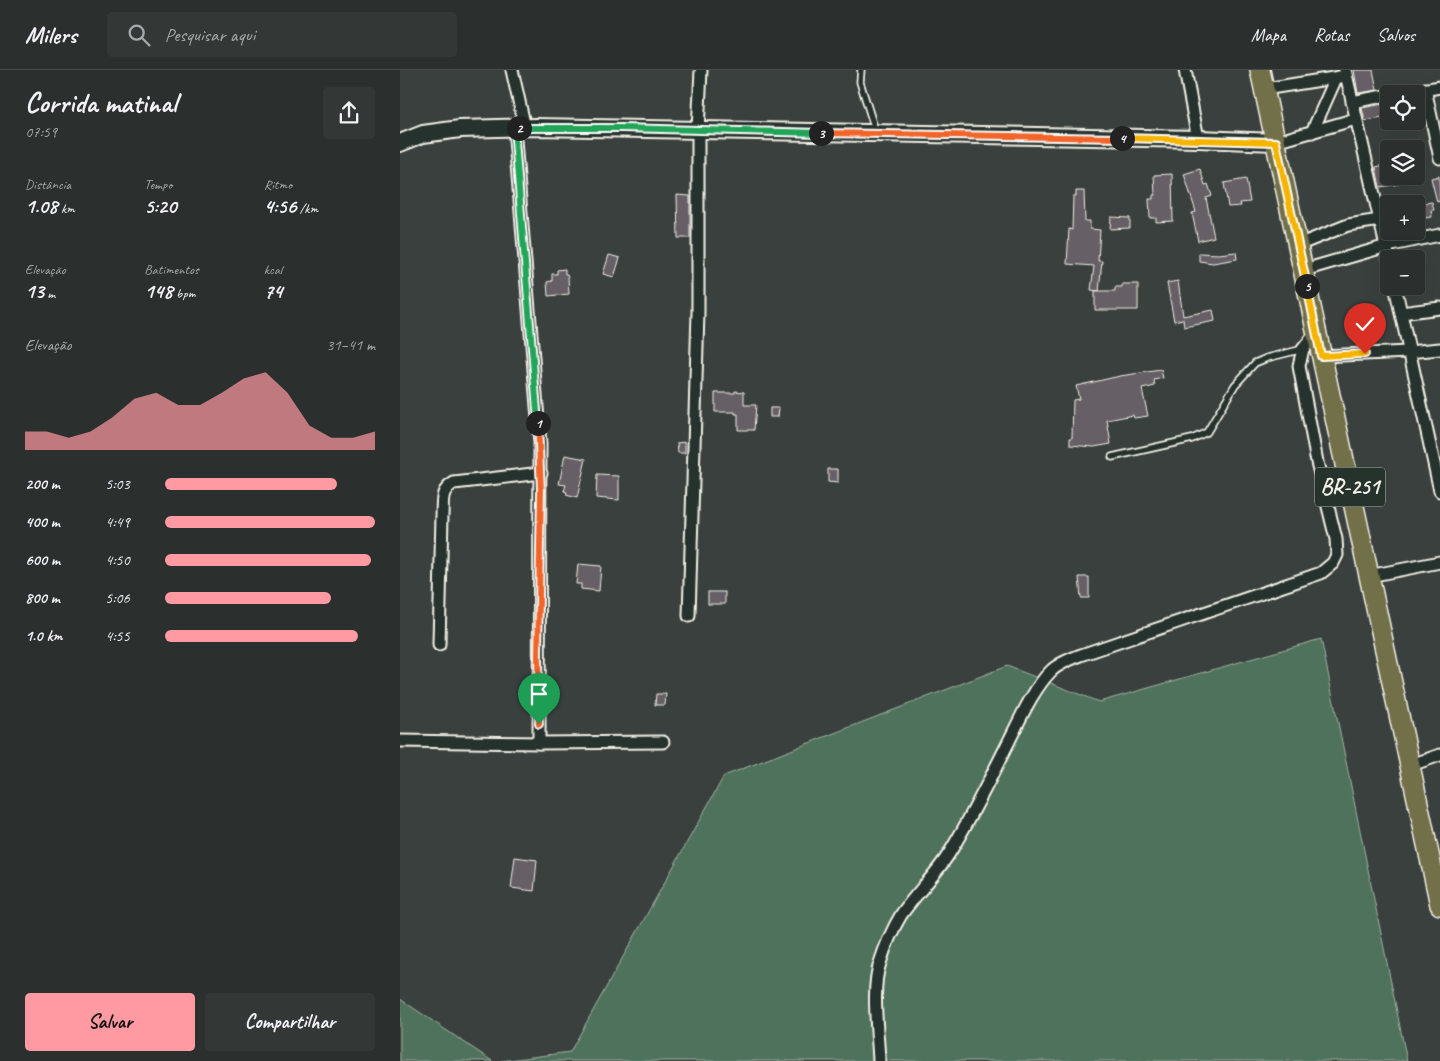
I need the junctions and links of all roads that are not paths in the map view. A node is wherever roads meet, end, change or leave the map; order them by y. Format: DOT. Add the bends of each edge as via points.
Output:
graph roads {
  1 [pos="512,70"];
  2 [pos="701,70"];
  3 [pos="861,70"];
  4 [pos="1185,70"];
  5 [pos="1260,70"];
  6 [pos="1343,75"];
  7 [pos="1440,87"];
  8 [pos="1264,89"];
  9 [pos="1425,89"];
  10 [pos="1380,97"];
  11 [pos="1352,102"];
  12 [pos="1356,120"];
  13 [pos="520,128"];
  14 [pos="698,130"];
  15 [pos="1312,132"];
  16 [pos="876,134"];
  17 [pos="1198,139"];
  18 [pos="1276,142"];
  19 [pos="400,143"];
  20 [pos="1440,158"];
  21 [pos="1380,220"];
  22 [pos="1440,236"];
  23 [pos="1385,240"];
  24 [pos="1298,245"];
  25 [pos="1387,246"];
  26 [pos="1388,250"];
  27 [pos="1304,270"];
  28 [pos="1397,295"];
  29 [pos="1440,308"];
  30 [pos="1401,313"];
  31 [pos="1317,332"];
  32 [pos="1302,349"];
  33 [pos="1440,349"];
  34 [pos="1408,352"];
  35 [pos="1321,356"];
  36 [pos="1112,457"];
  37 [pos="541,473"];
  38 [pos="1440,491"];
  39 [pos="1440,562"];
  40 [pos="1369,576"];
  41 [pos="689,616"];
  42 [pos="439,645"];
  43 [pos="400,742"];
  44 [pos="663,742"];
  45 [pos="539,743"];
  46 [pos="1440,755"];
  47 [pos="1411,765"];
  48 [pos="1440,905"];
  49 [pos="879,1061"];
  1 -- 13 [label="street"];
  2 -- 14 [label="street"];
  3 -- 16 [label="lane" via="860,82"];
  4 -- 17 [label="street"];
  5 -- 8 [label="main road, BR-251"];
  6 -- 8 [label="street"];
  6 -- 11 [label="street"];
  6 -- 15 [label="street"];
  7 -- 9 [label="street"];
  8 -- 18 [label="main road, BR-251"];
  9 -- 20 [label="street"];
  10 -- 11 [label="street"];
  11 -- 12 [label="street"];
  12 -- 15 [label="street"];
  12 -- 21 [label="street"];
  13 -- 14 [label="street"];
  13 -- 19 [label="street" via="460,129 423,134"];
  13 -- 37 [label="street"];
  14 -- 16 [label="street"];
  14 -- 41 [label="street" via="698,322"];
  15 -- 18 [label="street"];
  16 -- 17 [label="street"];
  17 -- 18 [label="street"];
  18 -- 24 [label="main road, BR-251"];
  21 -- 24 [label="street" via="1348,225"];
  22 -- 25 [label="street"];
  23 -- 25 [label="street"];
  24 -- 27 [label="main road, BR-251"];
  25 -- 26 [label="street"];
  25 -- 27 [label="street"];
  27 -- 31 [label="main road, BR-251"];
  28 -- 30 [label="street"];
  29 -- 30 [label="street"];
  30 -- 34 [label="street"];
  31 -- 32 [label="street"];
  31 -- 35 [label="main road, BR-251"];
  32 -- 36 [label="lane" via="1256,363 1235,385 1206,432 1192,439"];
  32 -- 49 [label="street" via="1299,366 1336,539 1337,555 1333,563 1320,573 1081,655 1052,671 1018,722 950,853 903,913 886,946 879,966 876,992"];
  33 -- 34 [label="street"];
  34 -- 35 [label="street"];
  34 -- 38 [label="street"];
  35 -- 40 [label="main road, BR-251"];
  37 -- 42 [label="street" via="454,482 446,487 442,515"];
  37 -- 45 [label="street"];
  39 -- 40 [label="street"];
  40 -- 47 [label="main road, BR-251"];
  43 -- 45 [label="street"];
  44 -- 45 [label="street"];
  46 -- 47 [label="street"];
  47 -- 48 [label="main road, BR-251"];
}
